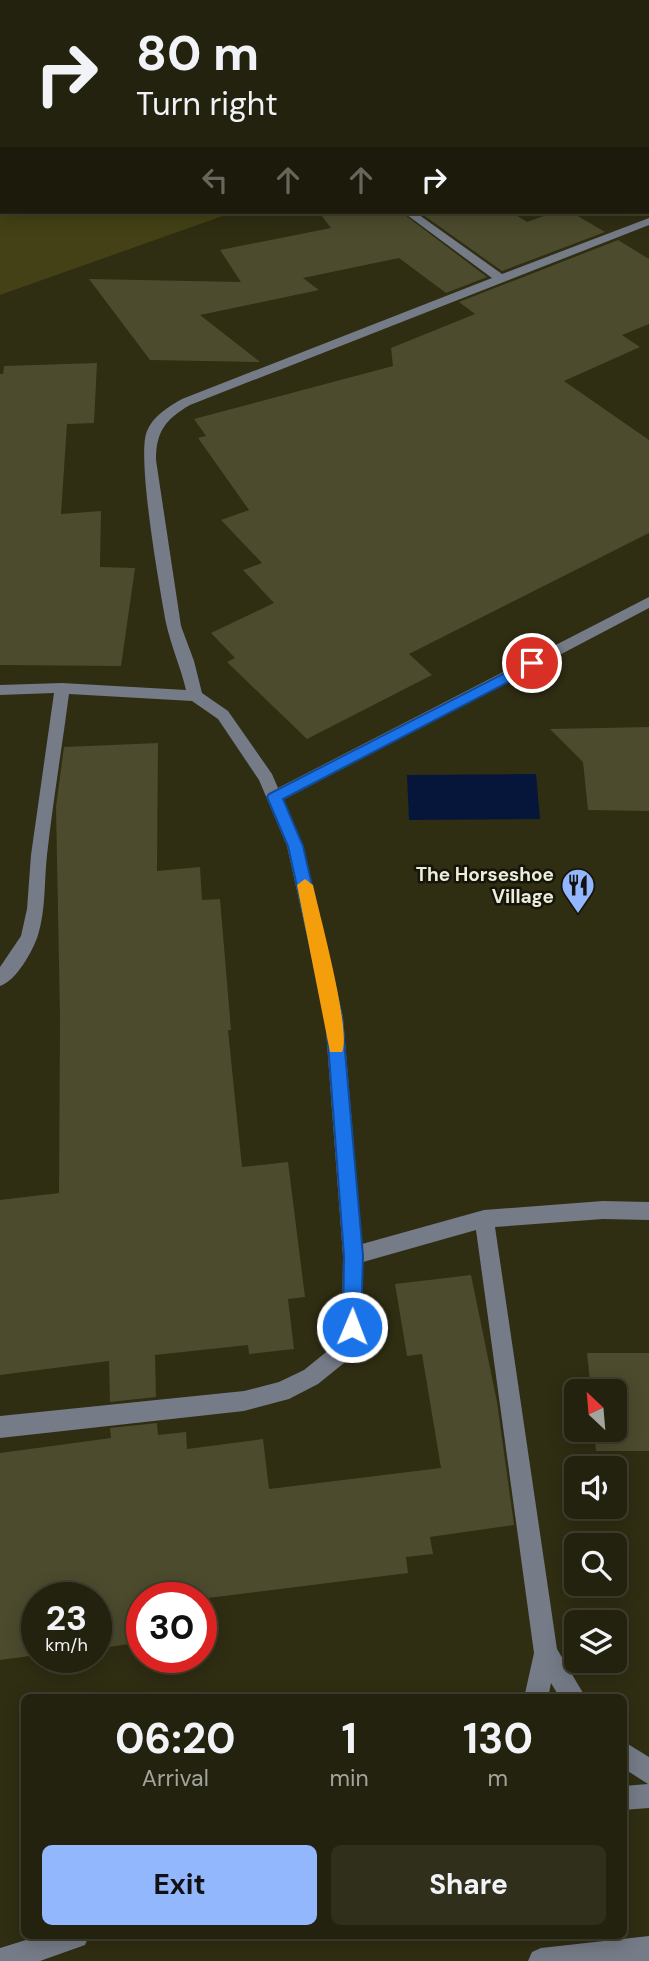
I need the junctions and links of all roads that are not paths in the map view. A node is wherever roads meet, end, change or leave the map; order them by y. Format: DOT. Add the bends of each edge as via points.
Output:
graph roads {
  1 [pos="411,214"];
  2 [pos="649,221"];
  3 [pos="501,279"];
  4 [pos="649,602"];
  5 [pos="62,688"];
  6 [pos="0,690"];
  7 [pos="195,696"];
  8 [pos="275,797"];
  9 [pos="0,979"];
  10 [pos="649,1211"];
  11 [pos="484,1219"];
  12 [pos="354,1256"];
  13 [pos="0,1427"];
  14 [pos="546,1653"];
  15 [pos="537,1694"];
  16 [pos="572,1694"];
  17 [pos="627,1756"];
  18 [pos="649,1772"];
  19 [pos="649,1796"];
  20 [pos="627,1798"];
  21 [pos="67,1939"];
  22 [pos="649,1949"];
  23 [pos="1,1961"];
  24 [pos="541,1961"];
  1 -- 3 [label="street"];
  2 -- 3 [label="street"];
  3 -- 7 [label="street" via="186,402 155,426 148,442 149,460 169,599"];
  4 -- 8 [label="street"];
  5 -- 6 [label="street"];
  5 -- 7 [label="street"];
  5 -- 9 [label="street" via="35,909 29,937"];
  7 -- 8 [label="street" via="223,715"];
  8 -- 12 [label="street" via="295,846 334,1017"];
  10 -- 11 [label="street"];
  11 -- 12 [label="street"];
  11 -- 14 [label="street"];
  12 -- 13 [label="street" via="352,1327 337,1356 282,1392 244,1401"];
  14 -- 15 [label="street"];
  14 -- 16 [label="street"];
  17 -- 18 [label="street"];
  19 -- 20 [label="street"];
  21 -- 23 [label="street"];
  22 -- 24 [label="street"];
}
